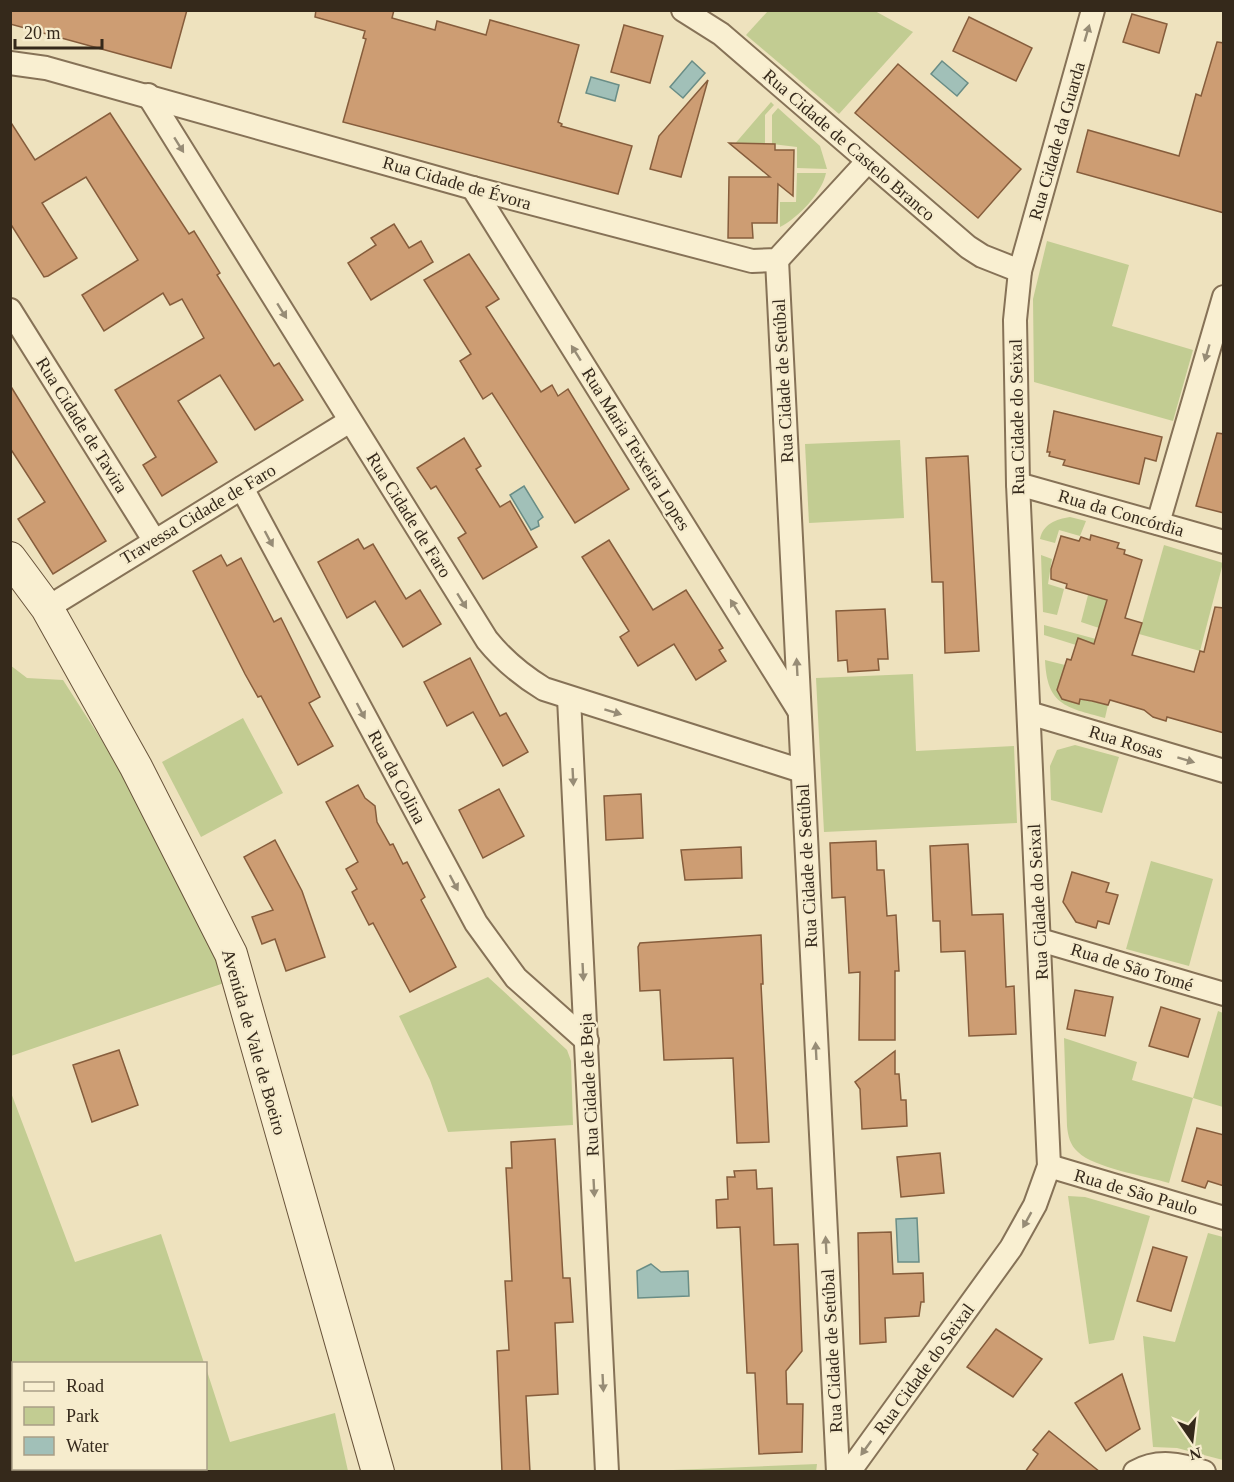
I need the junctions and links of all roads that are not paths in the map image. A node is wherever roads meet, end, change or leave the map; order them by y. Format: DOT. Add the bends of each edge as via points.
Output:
graph roads {
  1 [pos="683,10"];
  2 [pos="1093,10"];
  3 [pos="10,63"];
  4 [pos="148,95"];
  5 [pos="867,162"];
  6 [pos="473,188"];
  7 [pos="777,260"];
  8 [pos="1020,271"];
  9 [pos="1224,297"];
  10 [pos="10,310"];
  11 [pos="350,421"];
  12 [pos="1018,484"];
  13 [pos="242,488"];
  14 [pos="1158,523"];
  15 [pos="154,540"];
  16 [pos="1224,542"];
  17 [pos="10,558"];
  18 [pos="10,579"];
  19 [pos="47,608"];
  20 [pos="569,698"];
  21 [pos="799,710"];
  22 [pos="1029,713"];
  23 [pos="802,771"];
  24 [pos="1224,771"];
  25 [pos="1040,940"];
  26 [pos="1224,994"];
  27 [pos="586,1041"];
  28 [pos="1049,1166"];
  29 [pos="1224,1218"];
  30 [pos="378,1472"];
  31 [pos="607,1472"];
  32 [pos="838,1472"];
  33 [pos="849,1472"];
  34 [pos="1135,1472"];
  35 [pos="1204,1472"];
  1 -- 5 [label="street, Rua Cidade de Castelo Branco" via="721,34"];
  8 -- 2 [label="street, Rua Cidade da Guarda, one-way"];
  3 -- 4 [label="street, Rua Cidade de Évora" via="46,68"];
  4 -- 6 [label="street, Rua Cidade de Évora"];
  4 -- 11 [label="street, Rua Cidade de Faro, one-way"];
  5 -- 7 [label="street"];
  5 -- 8 [label="street, Rua Cidade de Castelo Branco" via="968,247"];
  6 -- 7 [label="street, Rua Cidade de Évora" via="727,256"];
  21 -- 6 [label="street, Rua Maria Teixeira Lopes, one-way"];
  21 -- 7 [label="street, Rua Cidade de Setúbal, one-way"];
  8 -- 12 [label="street, Rua Cidade do Seixal" via="1015,320"];
  9 -- 14 [label="street, one-way"];
  10 -- 15 [label="street, Rua Cidade de Tavira"];
  11 -- 13 [label="street, Travessa Cidade de Faro"];
  11 -- 20 [label="street, Rua Cidade de Faro, one-way" via="502,659 544,689"];
  12 -- 14 [label="street, Rua da Concórdia"];
  12 -- 22 [label="street, Rua Cidade do Seixal"];
  13 -- 15 [label="street, Travessa Cidade de Faro"];
  13 -- 27 [label="street, Rua da Colina, one-way" via="476,923 516,978"];
  14 -- 16 [label="street, Rua da Concórdia"];
  15 -- 19 [label="street, Travessa Cidade de Faro"];
  17 -- 19 [label="street, Avenida de Vale de Boeiro"];
  18 -- 19 [label="street, Avenida de Vale de Boeiro"];
  19 -- 30 [label="street, Avenida de Vale de Boeiro" via="136,767 231,954"];
  20 -- 23 [label="street, Rua Cidade de Faro, one-way"];
  20 -- 27 [label="street, Rua Cidade de Beja, one-way"];
  21 -- 23 [label="street, Rua Cidade de Setúbal"];
  22 -- 24 [label="street, Rua Rosas, one-way"];
  22 -- 25 [label="street, Rua Cidade do Seixal"];
  32 -- 23 [label="street, Rua Cidade de Setúbal, one-way"];
  25 -- 26 [label="street, Rua de São Tomé"];
  25 -- 28 [label="street, Rua Cidade do Seixal"];
  27 -- 31 [label="street, Rua Cidade de Beja, one-way"];
  28 -- 29 [label="street, Rua de São Paulo"];
  28 -- 33 [label="street, Rua Cidade do Seixal, one-way" via="1035,1205 1011,1248"];
  34 -- 35 [label="street" via="1144,1466 1164,1463"];
}
